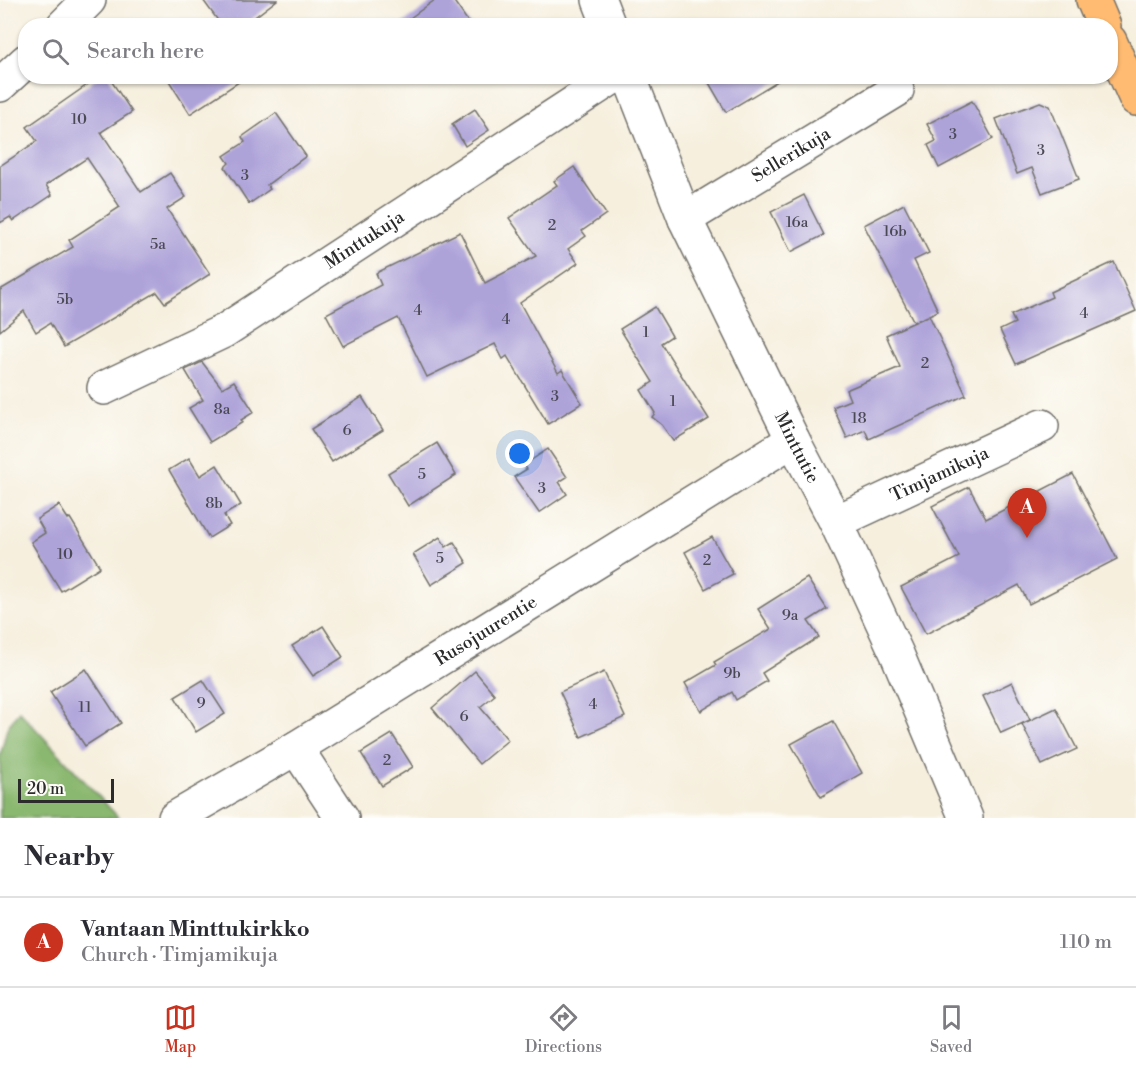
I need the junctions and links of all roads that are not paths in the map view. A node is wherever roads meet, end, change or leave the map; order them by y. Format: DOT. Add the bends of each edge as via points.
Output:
graph roads {
  1 [pos="89,0"];
  2 [pos="599,0"];
  3 [pos="1093,0"];
  4 [pos="71,18"];
  5 [pos="606,18"];
  6 [pos="1101,18"];
  7 [pos="1118,59"];
  8 [pos="18,68"];
  9 [pos="603,84"];
  10 [pos="632,84"];
  11 [pos="0,85"];
  12 [pos="897,90"];
  13 [pos="1136,99"];
  14 [pos="685,219"];
  15 [pos="104,388"];
  16 [pos="1042,426"];
  17 [pos="793,440"];
  18 [pos="836,522"];
  19 [pos="296,748"];
  20 [pos="175,818"];
  21 [pos="342,818"];
  22 [pos="966,818"];
  1 -- 4 [label="street"];
  2 -- 5 [label="street"];
  3 -- 6 [label="main road"];
  7 -- 13 [label="main road"];
  8 -- 11 [label="street"];
  9 -- 15 [label="street, Minttukuja" via="224,331"];
  10 -- 14 [label="street, Minttutie"];
  12 -- 14 [label="street, Sellerikuja"];
  14 -- 17 [label="street, Minttutie"];
  16 -- 18 [label="street, Timjamikuja"];
  17 -- 18 [label="street, Minttutie"];
  17 -- 19 [label="street, Rusojuurentie"];
  18 -- 22 [label="street, Minttutie"];
  19 -- 20 [label="street, Rusojuurentie"];
  19 -- 21 [label="street"];
}
